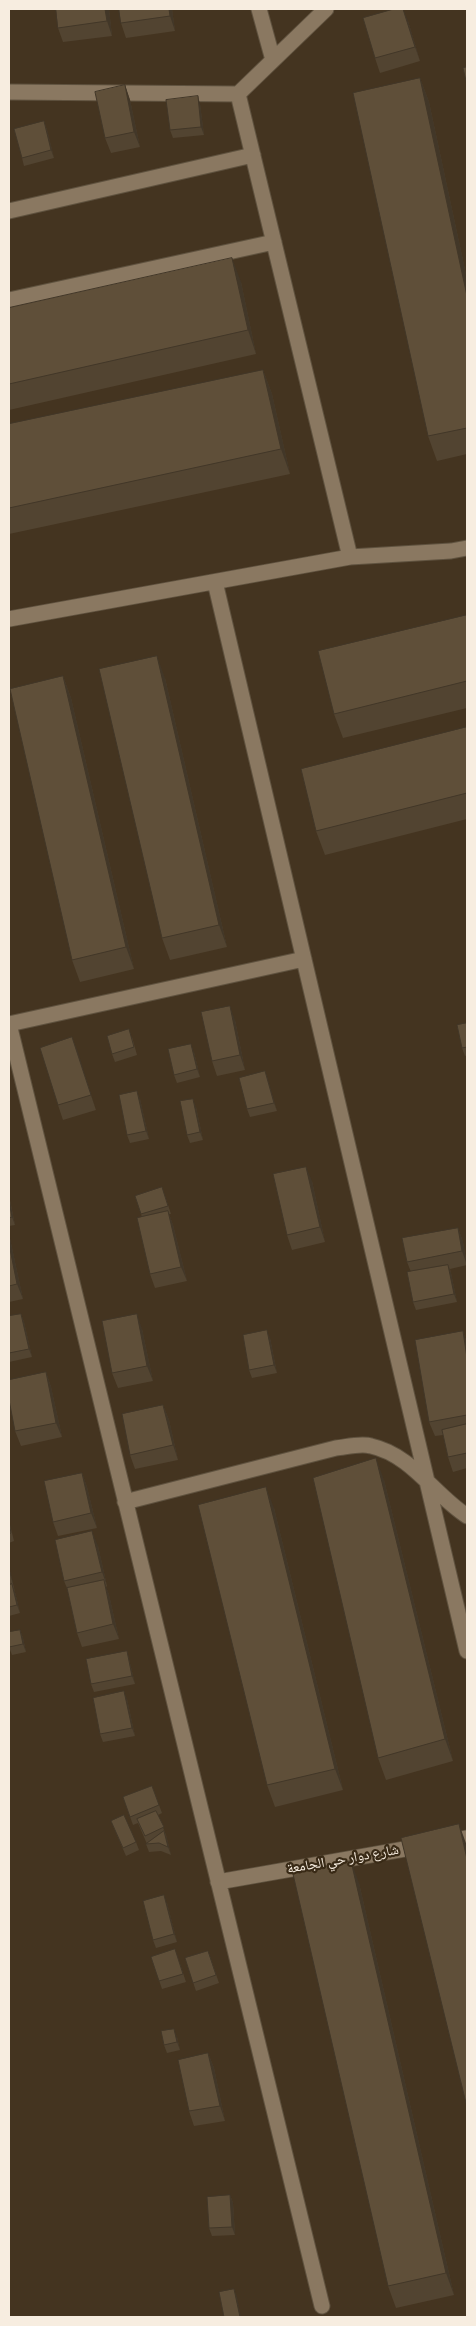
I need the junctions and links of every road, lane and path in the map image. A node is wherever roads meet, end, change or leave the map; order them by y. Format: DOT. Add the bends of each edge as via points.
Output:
graph roads {
  1 [pos="259,9"];
  2 [pos="326,9"];
  3 [pos="273,60"];
  4 [pos="9,92"];
  5 [pos="238,94"];
  6 [pos="253,155"];
  7 [pos="9,211"];
  8 [pos="274,242"];
  9 [pos="9,300"];
  10 [pos="467,548"];
  11 [pos="350,557"];
  12 [pos="215,582"];
  13 [pos="9,619"];
  14 [pos="304,959"];
  15 [pos="9,1024"];
  16 [pos="427,1479"];
  17 [pos="125,1502"];
  18 [pos="467,1516"];
  19 [pos="467,1651"];
  20 [pos="467,1838"];
  21 [pos="218,1882"];
  22 [pos="322,2306"];
  1 -- 3 [label="street"];
  2 -- 3 [label="street"];
  3 -- 5 [label="street"];
  4 -- 5 [label="street"];
  5 -- 6 [label="street"];
  6 -- 7 [label="street"];
  6 -- 8 [label="street"];
  8 -- 9 [label="street"];
  8 -- 11 [label="street"];
  10 -- 11 [label="street"];
  11 -- 12 [label="street"];
  12 -- 13 [label="street"];
  12 -- 14 [label="street"];
  14 -- 15 [label="street"];
  14 -- 16 [label="street"];
  15 -- 17 [label="street"];
  16 -- 17 [label="street" via="400,1459 370,1445 336,1448"];
  16 -- 18 [label="street" via="451,1506"];
  16 -- 19 [label="street"];
  17 -- 21 [label="street"];
  20 -- 21 [label="street, شارع دوار حي الجامعة"];
  21 -- 22 [label="street"];
}
